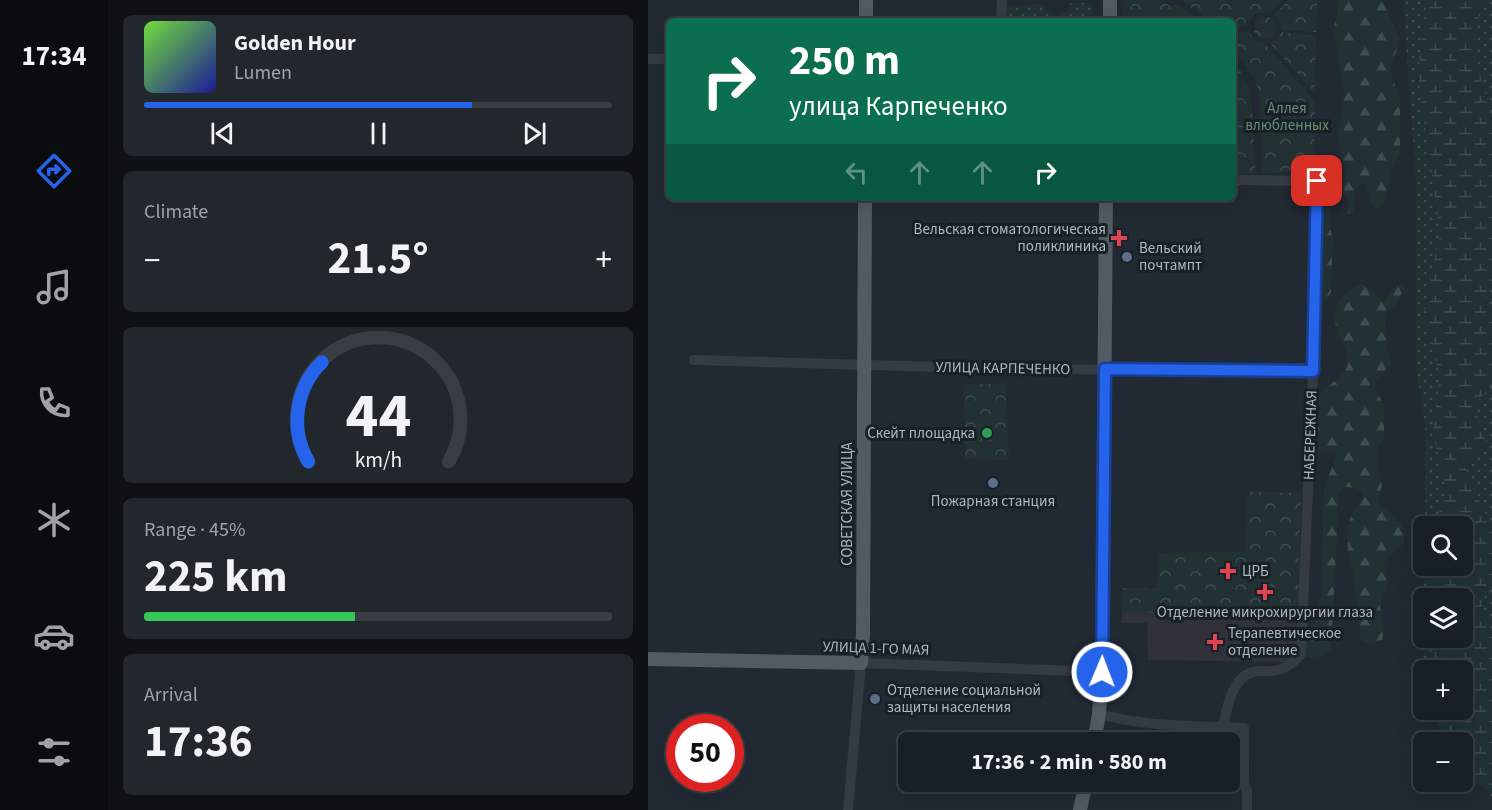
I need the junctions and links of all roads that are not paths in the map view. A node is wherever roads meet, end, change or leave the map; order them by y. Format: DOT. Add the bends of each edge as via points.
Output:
graph roads {
  1 [pos="866,0"];
  2 [pos="1002,0"];
  3 [pos="1110,0"];
  4 [pos="866,18"];
  5 [pos="1001,18"];
  6 [pos="1110,18"];
  7 [pos="648,59"];
  8 [pos="666,59"];
  9 [pos="1236,180"];
  10 [pos="865,201"];
  11 [pos="1106,201"];
  12 [pos="694,360"];
  13 [pos="865,366"];
  14 [pos="1105,369"];
  15 [pos="1313,371"];
  16 [pos="648,659"];
  17 [pos="861,663"];
  18 [pos="1102,672"];
  19 [pos="1099,714"];
  20 [pos="1223,727"];
  21 [pos="1096,732"];
  22 [pos="1225,732"];
  23 [pos="1240,773"];
  24 [pos="1244,784"];
  25 [pos="1084,792"];
  26 [pos="848,810"];
  27 [pos="1080,810"];
  28 [pos="1247,810"];
  1 -- 4 [label="main road"];
  2 -- 5 [label="street"];
  3 -- 6 [label="main road"];
  7 -- 8 [label="street"];
  9 -- 15 [label="street, НАБЕРЕЖНАЯ" via="1317,181"];
  10 -- 13 [label="main road, СОВЕТСКАЯ УЛИЦА"];
  11 -- 14 [label="main road"];
  12 -- 13 [label="street, УЛИЦА КАРПЕЧЕНКО"];
  13 -- 14 [label="street, УЛИЦА КАРПЕЧЕНКО"];
  13 -- 17 [label="main road, СОВЕТСКАЯ УЛИЦА"];
  14 -- 15 [label="street, УЛИЦА КАРПЕЧЕНКО"];
  14 -- 18 [label="main road"];
  15 -- 20 [label="street, НАБЕРЕЖНАЯ" via="1301,654 1277,671 1253,672 1241,680 1230,696"];
  16 -- 17 [label="main road, УЛИЦА 1-ГО МАЯ"];
  17 -- 18 [label="street, УЛИЦА 1-ГО МАЯ"];
  17 -- 26 [label="street, СОВЕТСКАЯ УЛИЦА"];
  18 -- 19 [label="main road"];
  19 -- 20 [label="street" via="1156,725"];
  19 -- 21 [label="main road"];
  20 -- 22 [label="street"];
  20 -- 24 [label="street" via="1244,728"];
  23 -- 24 [label="street"];
  24 -- 28 [label="street"];
  25 -- 27 [label="main road"];
}
